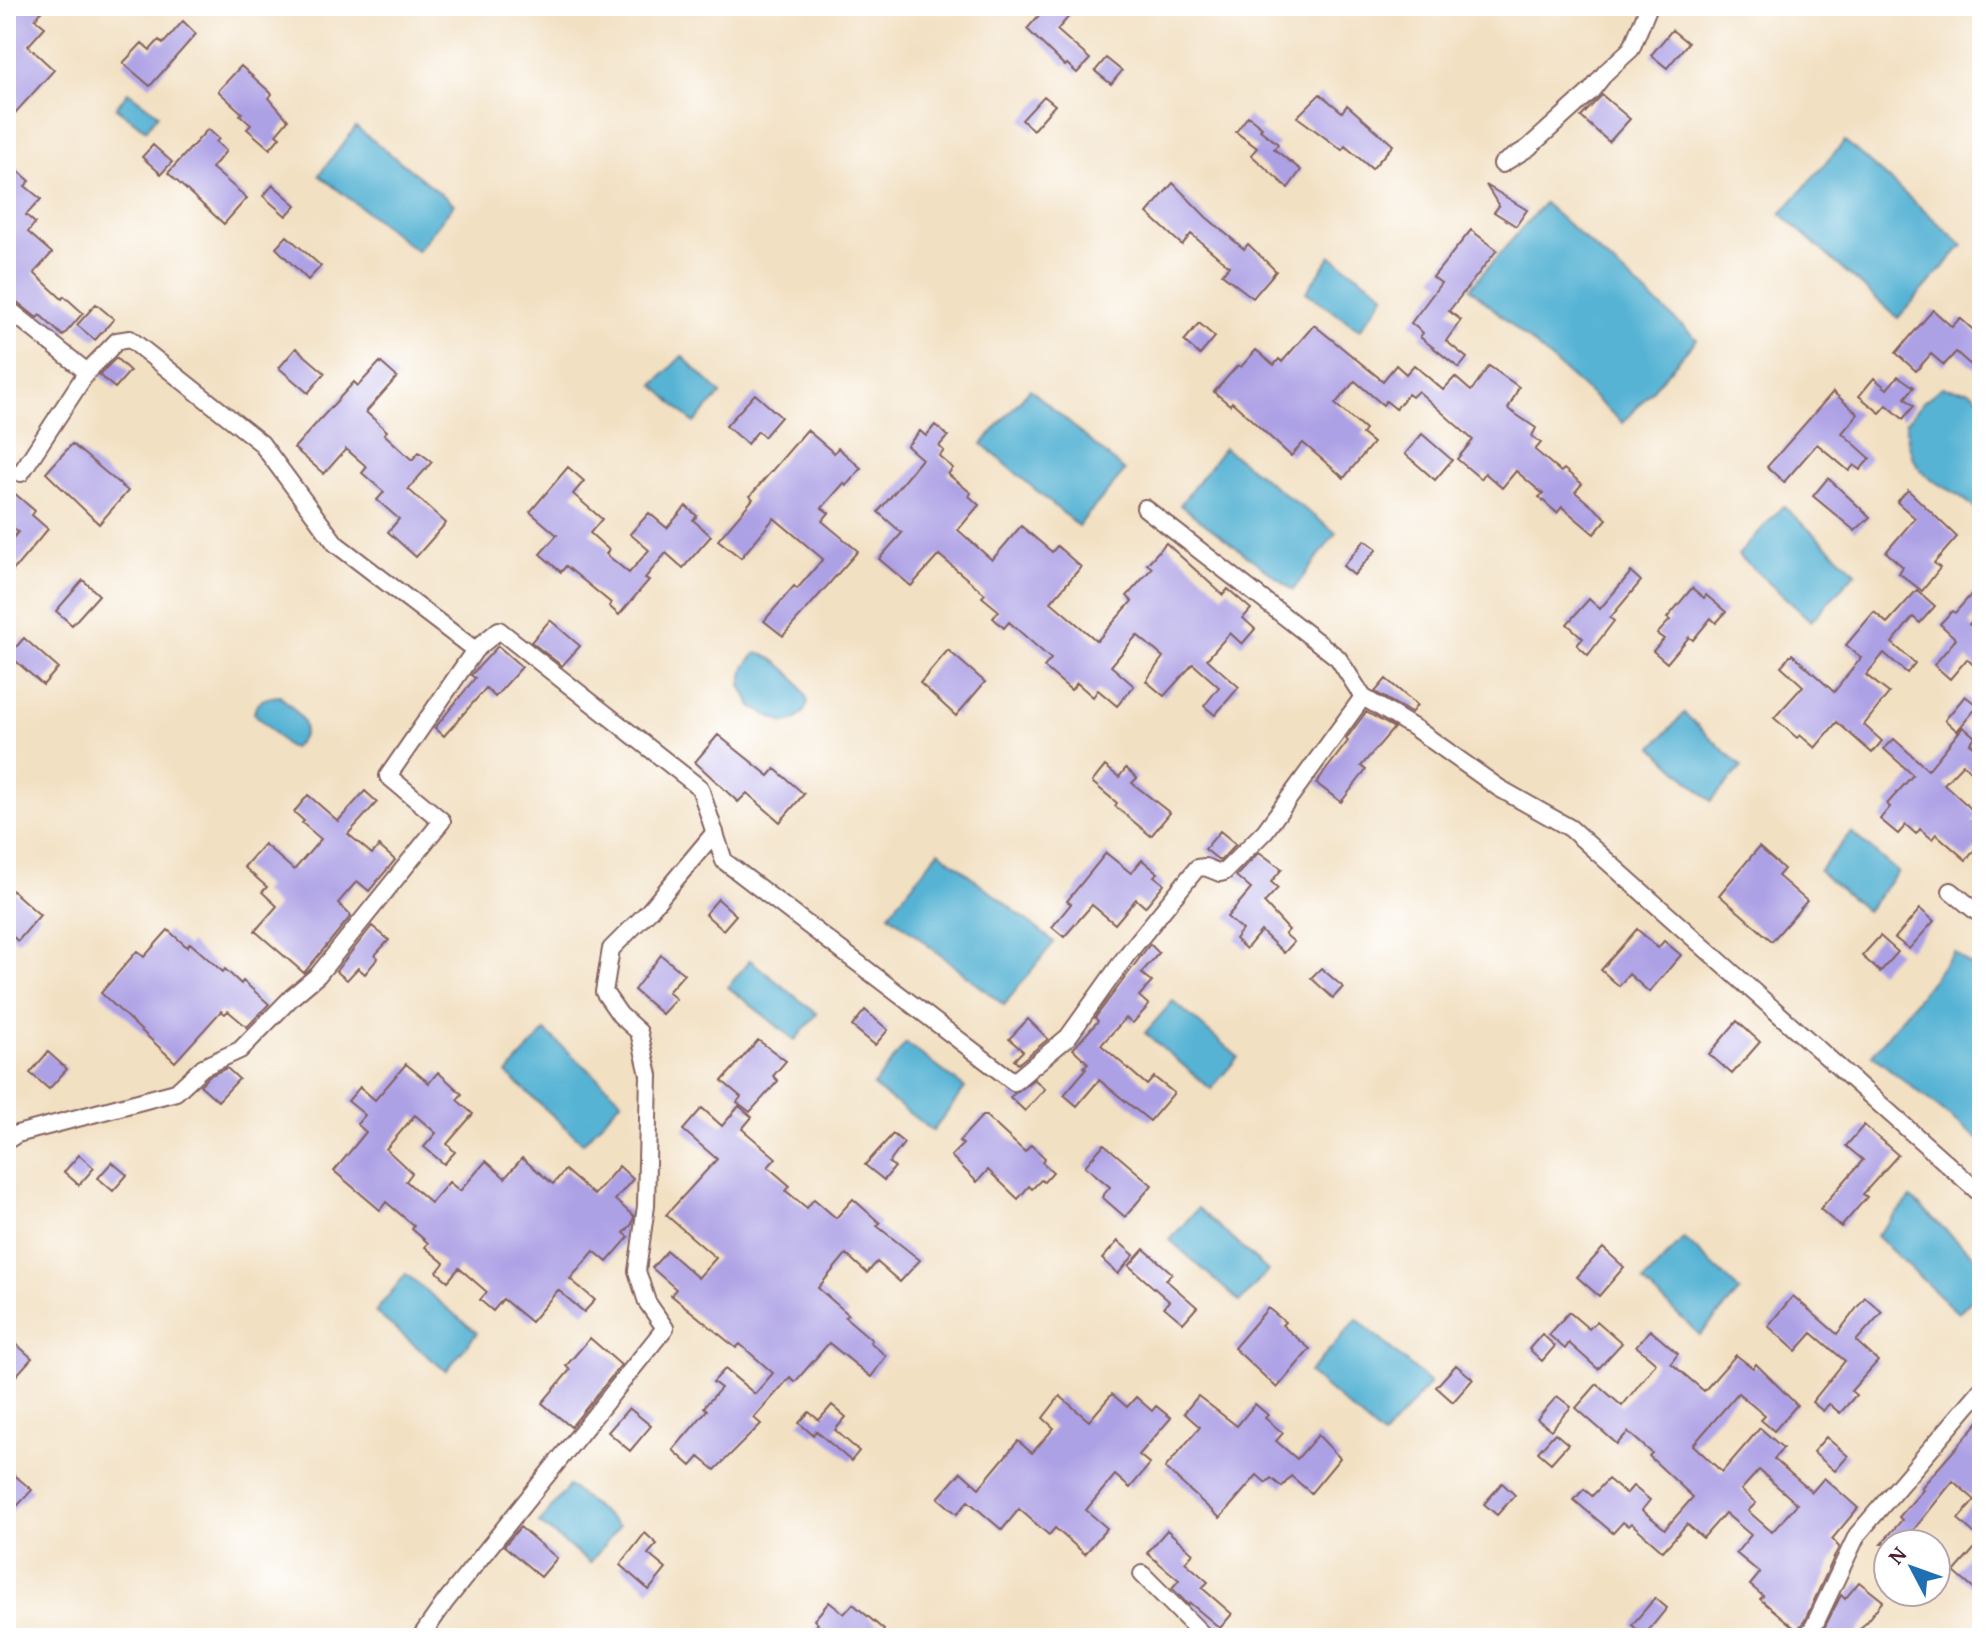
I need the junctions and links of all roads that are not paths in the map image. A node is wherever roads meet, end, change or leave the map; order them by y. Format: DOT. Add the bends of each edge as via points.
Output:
graph roads {
  1 [pos="1649,6"];
  2 [pos="1502,164"];
  3 [pos="6,307"];
  4 [pos="87,372"];
  5 [pos="21,473"];
  6 [pos="1145,508"];
  7 [pos="475,650"];
  8 [pos="1363,697"];
  9 [pos="715,832"];
  10 [pos="1951,891"];
  11 [pos="1982,916"];
  12 [pos="6,1141"];
  13 [pos="1982,1195"];
  14 [pos="1982,1389"];
  15 [pos="1142,1574"];
  16 [pos="420,1638"];
  17 [pos="1206,1638"];
  18 [pos="1805,1638"];
  1 -- 2 [label="street" via="1631,49 1528,148"];
  3 -- 4 [label="street"];
  4 -- 5 [label="street"];
  4 -- 7 [label="street" via="117,341 130,339 261,443 336,544"];
  6 -- 8 [label="street" via="1338,658"];
  7 -- 9 [label="street" via="499,630 700,788"];
  7 -- 12 [label="street" via="388,776 442,821 318,975 240,1050 203,1067 176,1092"];
  8 -- 9 [label="street" via="1265,831 1224,872 1197,868 1068,1037 1014,1082 724,861"];
  8 -- 13 [label="street" via="1499,788 1570,828"];
  9 -- 16 [label="street" via="611,949 604,992 639,1032 649,1075 646,1206 637,1271 647,1302 665,1328"];
  10 -- 11 [label="street"];
  14 -- 18 [label="street" via="1857,1535"];
  15 -- 17 [label="street"];
}
